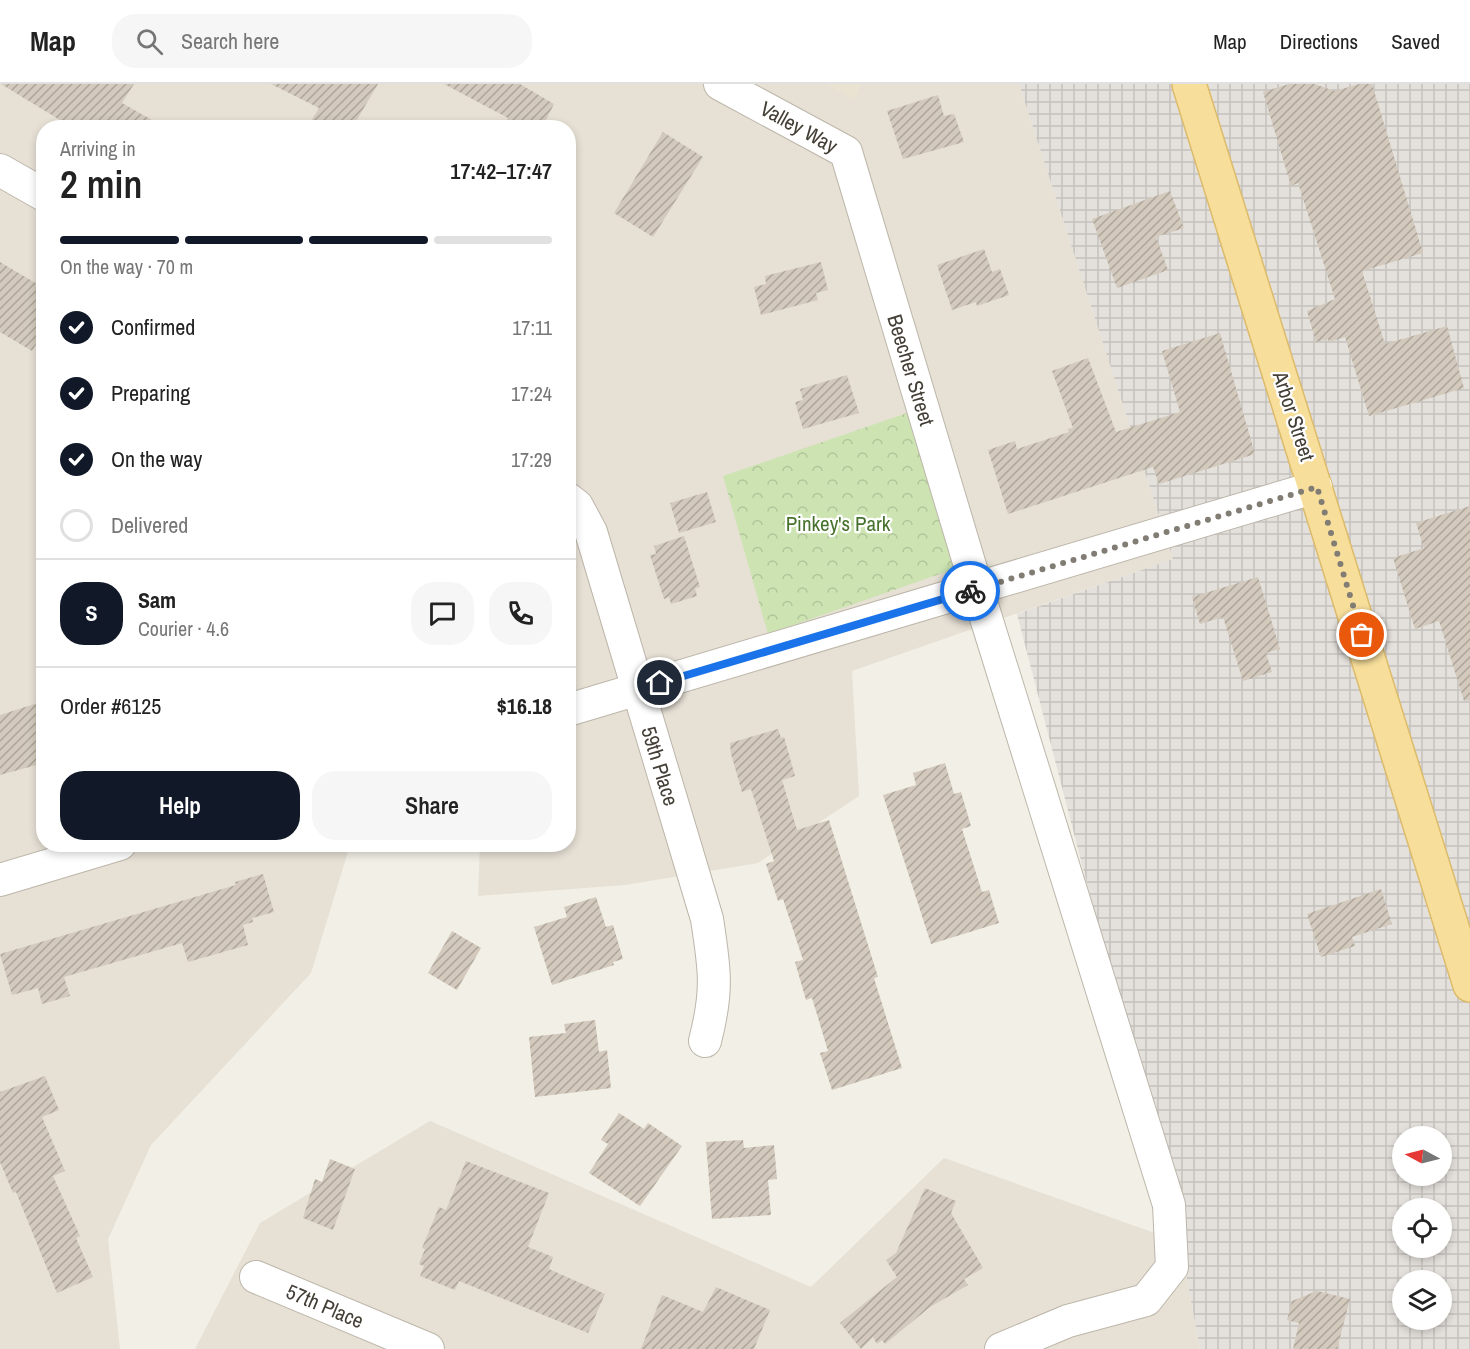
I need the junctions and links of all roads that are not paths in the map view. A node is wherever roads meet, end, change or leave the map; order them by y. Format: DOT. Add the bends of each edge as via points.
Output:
graph roads {
  1 [pos="720,84"];
  2 [pos="1189,84"];
  3 [pos="846,152"];
  4 [pos="0,170"];
  5 [pos="36,190"];
  6 [pos="1317,487"];
  7 [pos="576,505"];
  8 [pos="977,589"];
  9 [pos="637,690"];
  10 [pos="576,708"];
  11 [pos="93,852"];
  12 [pos="0,880"];
  13 [pos="1470,985"];
  14 [pos="705,1041"];
  15 [pos="256,1276"];
  16 [pos="428,1349"];
  17 [pos="1001,1349"];
  1 -- 3 [label="street, Valley Way"];
  2 -- 6 [label="main road, Arbor Street"];
  3 -- 8 [label="street, Beecher Street"];
  4 -- 5 [label="street"];
  6 -- 8 [label="street"];
  6 -- 13 [label="main road, Arbor Street"];
  7 -- 9 [label="street, 59th Place" via="591,532"];
  8 -- 9 [label="street"];
  8 -- 17 [label="street, Beecher Street" via="1169,1205 1172,1267 1146,1300 1068,1322"];
  9 -- 10 [label="street"];
  9 -- 14 [label="street, 59th Place" via="707,919 715,968 715,1002"];
  11 -- 12 [label="street"];
  15 -- 16 [label="street, 57th Place"];
}
